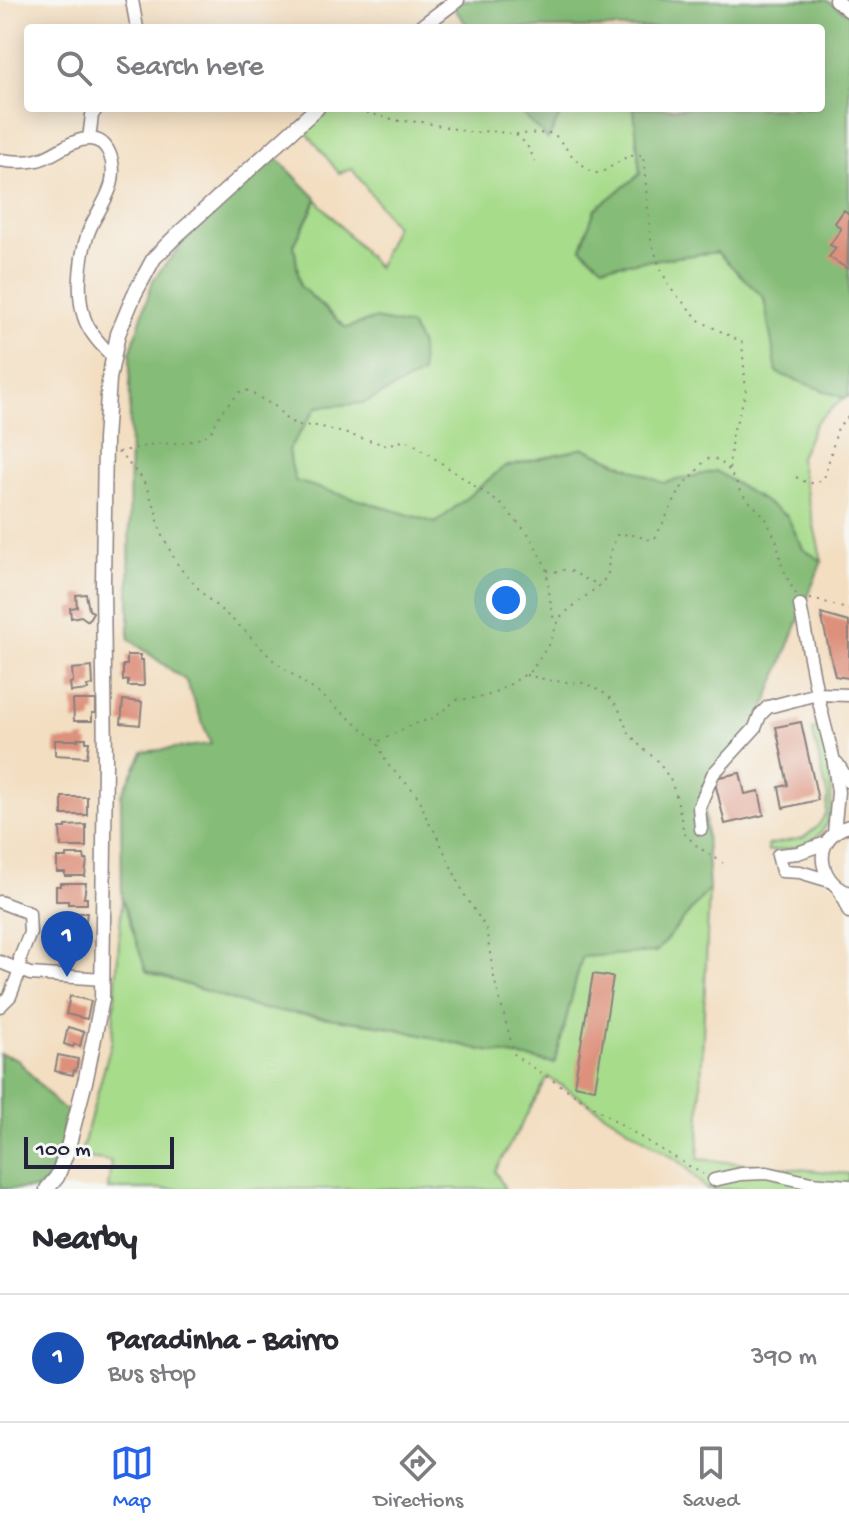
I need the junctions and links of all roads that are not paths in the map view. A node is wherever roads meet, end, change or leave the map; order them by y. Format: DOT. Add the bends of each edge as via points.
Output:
graph roads {
  1 [pos="132,0"];
  2 [pos="457,0"];
  3 [pos="835,0"];
  4 [pos="849,11"];
  5 [pos="136,24"];
  6 [pos="425,24"];
  7 [pos="94,112"];
  8 [pos="313,112"];
  9 [pos="89,139"];
  10 [pos="0,160"];
  11 [pos="113,357"];
  12 [pos="801,602"];
  13 [pos="817,694"];
  14 [pos="849,695"];
  15 [pos="833,757"];
  16 [pos="849,782"];
  17 [pos="849,826"];
  18 [pos="701,829"];
  19 [pos="830,838"];
  20 [pos="839,888"];
  21 [pos="0,902"];
  22 [pos="849,912"];
  23 [pos="0,962"];
  24 [pos="20,970"];
  25 [pos="103,979"];
  26 [pos="0,1006"];
  27 [pos="714,1180"];
  28 [pos="849,1186"];
  29 [pos="47,1189"];
  1 -- 5 [label="street"];
  2 -- 6 [label="street"];
  3 -- 4 [label="street"];
  7 -- 9 [label="street"];
  8 -- 11 [label="street" via="154,258 134,295"];
  9 -- 10 [label="street" via="39,160"];
  9 -- 11 [label="street" via="104,144 112,155 112,182 89,230 79,292 84,319"];
  11 -- 25 [label="street" via="105,440"];
  12 -- 13 [label="street"];
  13 -- 14 [label="street"];
  13 -- 15 [label="street"];
  13 -- 18 [label="street" via="768,707 760,715 755,728 713,774 699,807"];
  15 -- 16 [label="street"];
  15 -- 19 [label="street" via="838,792"];
  17 -- 19 [label="street"];
  19 -- 20 [label="street" via="822,863"];
  19 -- 20 [label="street" via="798,853 778,855 782,871 800,872"];
  20 -- 22 [label="street"];
  21 -- 24 [label="street" via="29,913 30,933"];
  23 -- 24 [label="street"];
  24 -- 25 [label="street"];
  24 -- 26 [label="street"];
  25 -- 29 [label="street" via="67,1151"];
  27 -- 28 [label="street" via="767,1173"];
}
